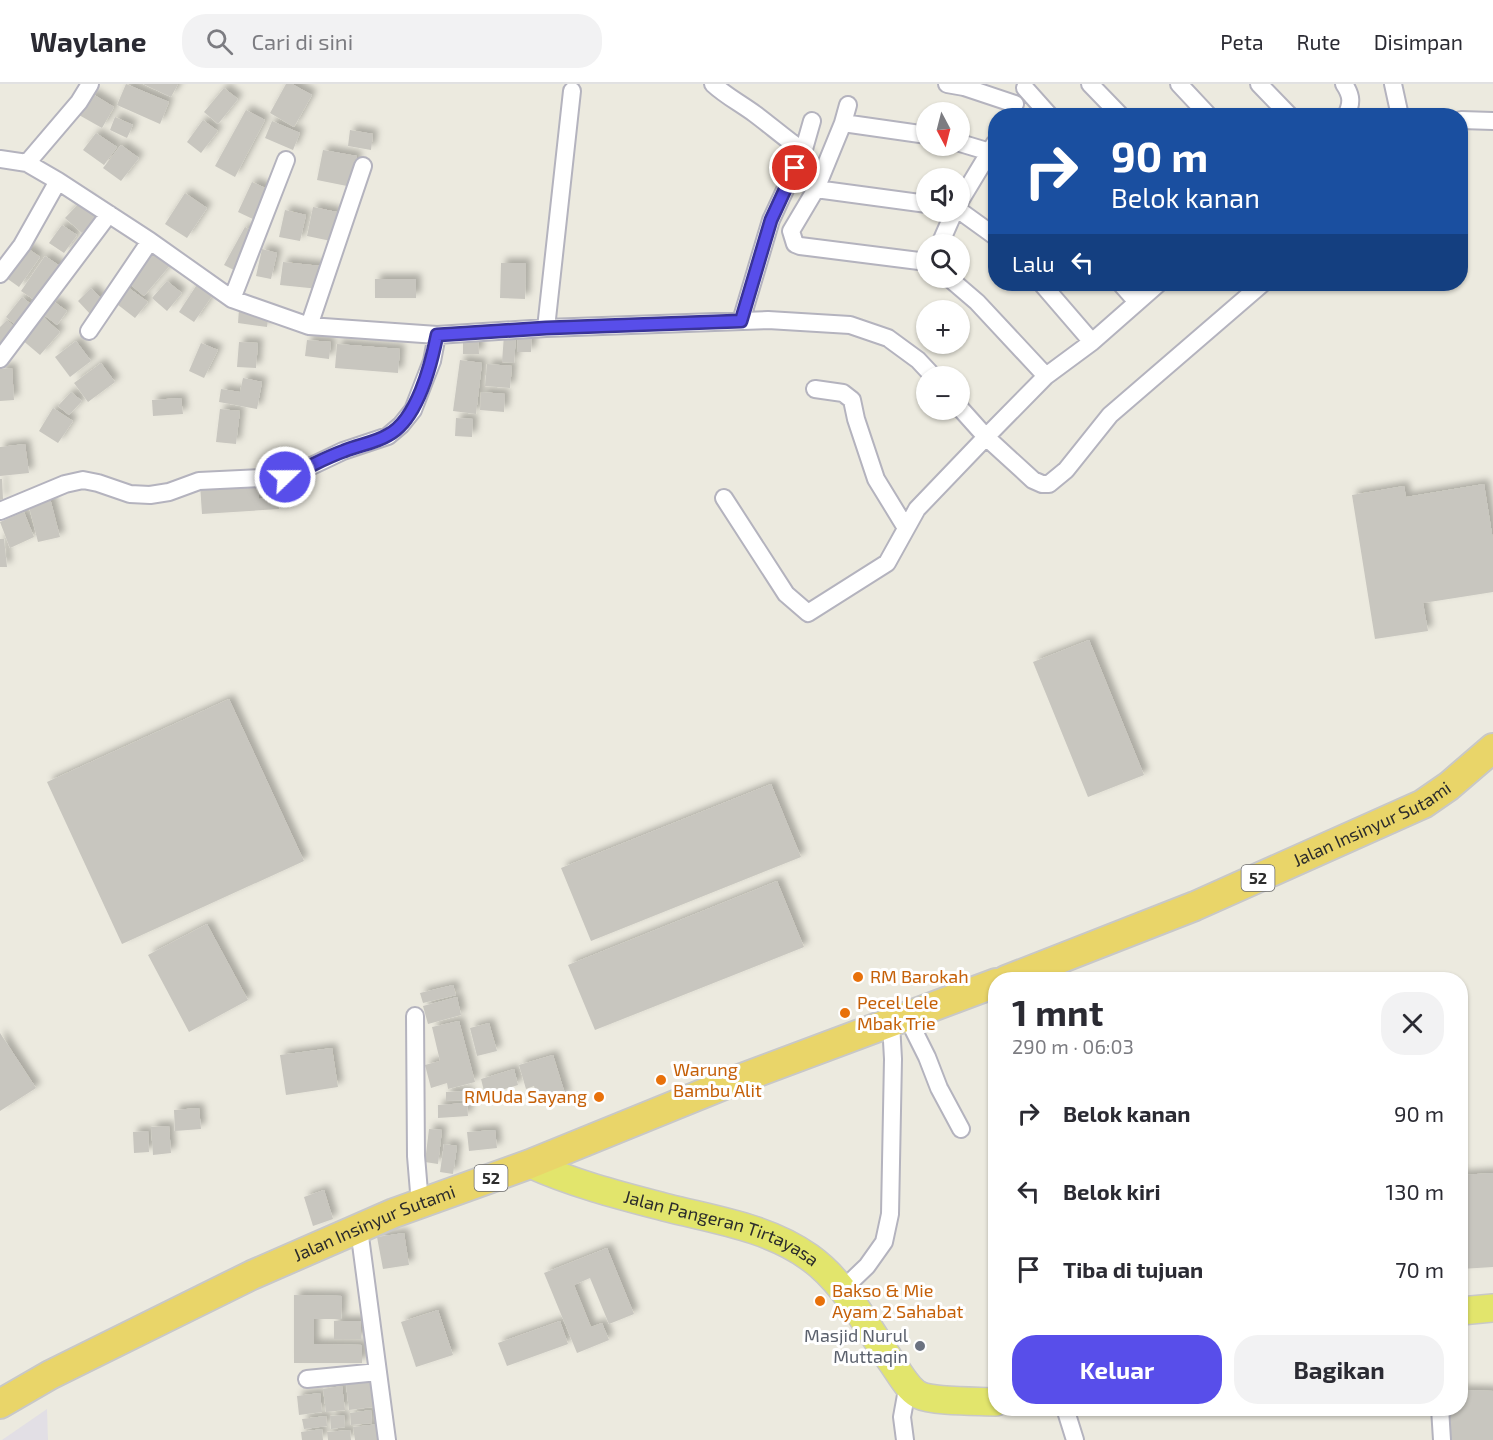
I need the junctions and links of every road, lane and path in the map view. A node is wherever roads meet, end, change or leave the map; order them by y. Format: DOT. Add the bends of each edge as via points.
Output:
graph roads {
  1 [pos="90,84"];
  2 [pos="713,84"];
  3 [pos="946,84"];
  4 [pos="1090,84"];
  5 [pos="1179,84"];
  6 [pos="1259,84"];
  7 [pos="1344,84"];
  8 [pos="1393,84"];
  9 [pos="1026,86"];
  10 [pos="572,91"];
  11 [pos="848,105"];
  12 [pos="1008,108"];
  13 [pos="1013,108"];
  14 [pos="1044,108"];
  15 [pos="1112,108"];
  16 [pos="1202,108"];
  17 [pos="1282,108"];
  18 [pos="1348,108"];
  19 [pos="1398,108"];
  20 [pos="1468,120"];
  21 [pos="812,121"];
  22 [pos="1493,121"];
  23 [pos="843,123"];
  24 [pos="916,133"];
  25 [pos="970,144"];
  26 [pos="988,145"];
  27 [pos="803,151"];
  28 [pos="988,155"];
  29 [pos="0,159"];
  30 [pos="286,160"];
  31 [pos="27,162"];
  32 [pos="363,166"];
  33 [pos="58,181"];
  34 [pos="970,185"];
  35 [pos="816,189"];
  36 [pos="916,203"];
  37 [pos="109,214"];
  38 [pos="970,218"];
  39 [pos="988,231"];
  40 [pos="150,241"];
  41 [pos="916,261"];
  42 [pos="0,274"];
  43 [pos="960,288"];
  44 [pos="1048,291"];
  45 [pos="1127,291"];
  46 [pos="1149,291"];
  47 [pos="1254,291"];
  48 [pos="232,299"];
  49 [pos="1136,301"];
  50 [pos="741,321"];
  51 [pos="309,326"];
  52 [pos="546,328"];
  53 [pos="89,331"];
  54 [pos="437,335"];
  55 [pos="1092,342"];
  56 [pos="0,359"];
  57 [pos="924,366"];
  58 [pos="1046,376"];
  59 [pos="815,388"];
  60 [pos="970,419"];
  61 [pos="986,437"];
  62 [pos="724,498"];
  63 [pos="0,511"];
  64 [pos="906,528"];
  65 [pos="1493,748"];
  66 [pos="1026,972"];
  67 [pos="988,986"];
  68 [pos="415,1016"];
  69 [pos="899,1020"];
  70 [pos="961,1129"];
  71 [pos="530,1164"];
  72 [pos="420,1204"];
  73 [pos="358,1229"];
  74 [pos="842,1290"];
  75 [pos="1493,1308"];
  76 [pos="1468,1310"];
  77 [pos="378,1372"];
  78 [pos="307,1379"];
  79 [pos="908,1384"];
  80 [pos="988,1401"];
  81 [pos="0,1404"];
  82 [pos="1068,1416"];
  83 [pos="1440,1416"];
  84 [pos="387,1440"];
  85 [pos="905,1440"];
  86 [pos="1075,1440"];
  87 [pos="1442,1440"];
  1 -- 31 [label="street"];
  2 -- 27 [label="street"];
  3 -- 12 [label="street" via="964,87"];
  4 -- 15 [label="street"];
  5 -- 16 [label="street"];
  6 -- 17 [label="street"];
  7 -- 18 [label="street" via="1351,96"];
  8 -- 19 [label="street"];
  9 -- 13 [label="street"];
  9 -- 14 [label="street"];
  10 -- 52 [label="street"];
  11 -- 23 [label="street"];
  20 -- 22 [label="street"];
  21 -- 27 [label="street"];
  23 -- 24 [label="street"];
  23 -- 35 [label="street"];
  25 -- 26 [label="street"];
  27 -- 50 [label="street" via="771,220"];
  28 -- 34 [label="street"];
  29 -- 31 [label="street"];
  30 -- 48 [label="street"];
  31 -- 33 [label="street"];
  32 -- 51 [label="street"];
  33 -- 37 [label="street"];
  33 -- 42 [label="street" via="22,245"];
  35 -- 36 [label="street"];
  35 -- 41 [label="street" via="791,231 795,244"];
  37 -- 40 [label="street"];
  37 -- 56 [label="street"];
  38 -- 39 [label="street"];
  40 -- 48 [label="street"];
  40 -- 53 [label="street"];
  43 -- 58 [label="street"];
  44 -- 55 [label="street"];
  45 -- 49 [label="street"];
  46 -- 49 [label="street"];
  47 -- 61 [label="street" via="1110,415 1066,470 1049,484 1033,480"];
  48 -- 51 [label="street"];
  49 -- 55 [label="street"];
  50 -- 52 [label="street"];
  50 -- 57 [label="street" via="850,325 888,338"];
  51 -- 54 [label="street"];
  52 -- 54 [label="street"];
  54 -- 63 [label="street" via="432,361 413,410 388,436 285,477 199,481 150,495 130,494 83,480"];
  55 -- 58 [label="street"];
  58 -- 61 [label="street"];
  59 -- 64 [label="street" via="843,393 852,400 876,479"];
  60 -- 61 [label="street"];
  61 -- 64 [label="street" via="916,509"];
  62 -- 64 [label="street" via="786,594 808,613 886,563"];
  65 -- 66 [label="highway, Jalan Insinyur Sutami / 52" via="1423,804 1195,906"];
  67 -- 69 [label="highway, Jalan Insinyur Sutami / 52"];
  68 -- 72 [label="street"];
  69 -- 70 [label="street" via="927,1057"];
  69 -- 71 [label="highway, Jalan Insinyur Sutami / 52" via="734,1081"];
  69 -- 74 [label="street" via="893,1059 890,1214 884,1242 867,1266"];
  71 -- 72 [label="highway, Jalan Insinyur Sutami / 52"];
  71 -- 74 [label="main road, Jalan Pangeran Tirtayasa" via="580,1184 751,1230 808,1256"];
  72 -- 73 [label="highway, Jalan Insinyur Sutami / 52"];
  73 -- 77 [label="street"];
  73 -- 81 [label="highway, Jalan Insinyur Sutami / 52" via="252,1275 50,1375"];
  74 -- 79 [label="main road, Jalan Pangeran Tirtayasa"];
  75 -- 76 [label="main road"];
  77 -- 78 [label="street"];
  77 -- 84 [label="street"];
  79 -- 80 [label="main road, Jalan Pangeran Tirtayasa" via="920,1395 952,1401"];
  79 -- 85 [label="street" via="902,1417"];
  82 -- 86 [label="street"];
  83 -- 87 [label="street"];
}
